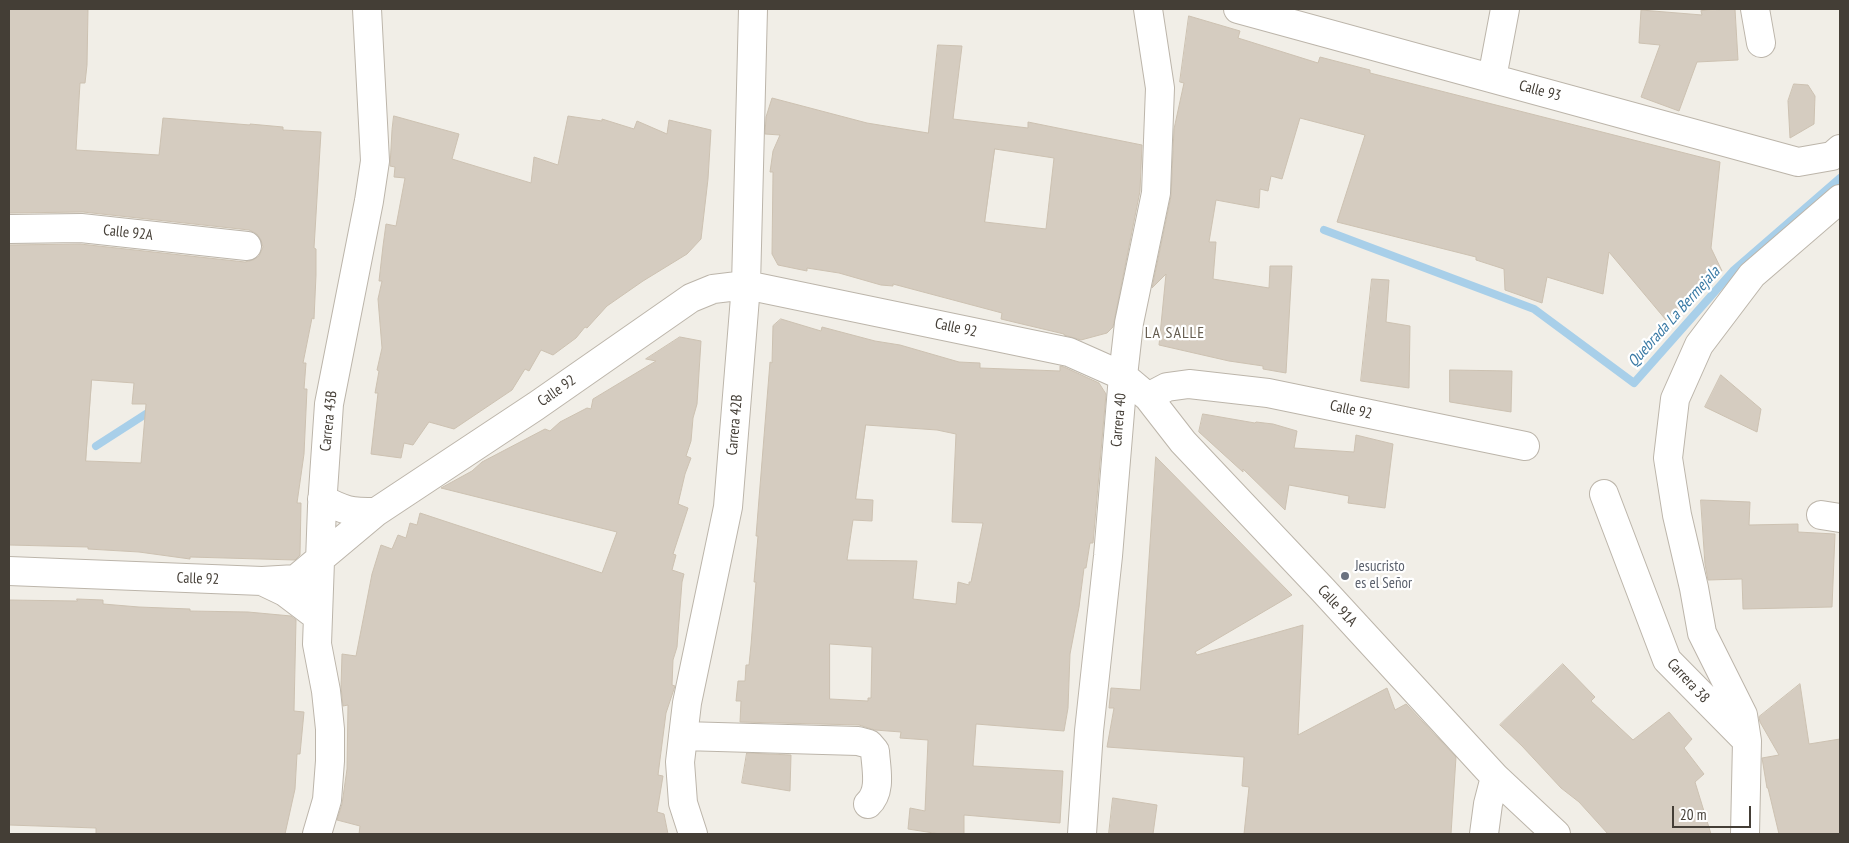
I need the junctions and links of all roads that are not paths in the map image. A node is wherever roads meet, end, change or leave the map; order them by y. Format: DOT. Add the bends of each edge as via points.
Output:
graph roads {
  1 [pos="367,9"];
  2 [pos="753,9"];
  3 [pos="1148,9"];
  4 [pos="1238,9"];
  5 [pos="1506,9"];
  6 [pos="1755,9"];
  7 [pos="1761,42"];
  8 [pos="1492,78"];
  9 [pos="1840,149"];
  10 [pos="1840,199"];
  11 [pos="9,229"];
  12 [pos="247,246"];
  13 [pos="746,285"];
  14 [pos="1122,376"];
  15 [pos="1148,397"];
  16 [pos="1525,446"];
  17 [pos="1604,494"];
  18 [pos="322,499"];
  19 [pos="376,512"];
  20 [pos="320,560"];
  21 [pos="9,571"];
  22 [pos="262,582"];
  23 [pos="318,617"];
  24 [pos="683,736"];
  25 [pos="1747,742"];
  26 [pos="1495,777"];
  27 [pos="868,804"];
  28 [pos="317,834"];
  29 [pos="693,834"];
  30 [pos="1082,834"];
  31 [pos="1484,834"];
  32 [pos="1556,834"];
  33 [pos="1745,834"];
  1 -- 18 [label="street, Carrera 43B" via="375,161 329,404"];
  2 -- 13 [label="street, Carrera 42B"];
  3 -- 14 [label="street, Carrera 40" via="1160,88 1156,193 1129,323"];
  4 -- 8 [label="street, Calle 93"];
  5 -- 8 [label="street"];
  6 -- 7 [label="street"];
  8 -- 9 [label="street, Calle 93" via="1798,162 1832,156"];
  10 -- 25 [label="street" via="1752,275 1699,345 1675,398 1668,458 1677,515 1702,633 1743,715"];
  11 -- 12 [label="street, Calle 92A" via="81,228"];
  13 -- 14 [label="street, Calle 92" via="1069,352"];
  13 -- 19 [label="street, Calle 92" via="713,289 692,298"];
  13 -- 24 [label="street, Carrera 42B" via="728,507"];
  14 -- 15 [label="street, Calle 91A"];
  14 -- 30 [label="street, Carrera 40"];
  15 -- 16 [label="street, Calle 92" via="1167,387 1190,384 1268,393"];
  15 -- 26 [label="street, Calle 91A" via="1182,442"];
  17 -- 25 [label="street, Carrera 38" via="1667,660"];
  18 -- 19 [label="street" via="343,510"];
  18 -- 20 [label="street, Carrera 43B"];
  19 -- 20 [label="street, Calle 92"];
  20 -- 22 [label="street, Calle 92" via="296,579"];
  20 -- 23 [label="street, Carrera 43B"];
  21 -- 22 [label="street, Calle 92"];
  22 -- 23 [label="street" via="285,592"];
  23 -- 28 [label="street, Carrera 43B" via="317,644 330,729 327,800"];
  24 -- 27 [label="street" via="858,741 869,744 876,751 877,790 875,798"];
  24 -- 29 [label="street, Carrera 42B" via="680,762 683,803"];
  25 -- 33 [label="street"];
  26 -- 31 [label="street"];
  26 -- 32 [label="street, Calle 91A"];
}
